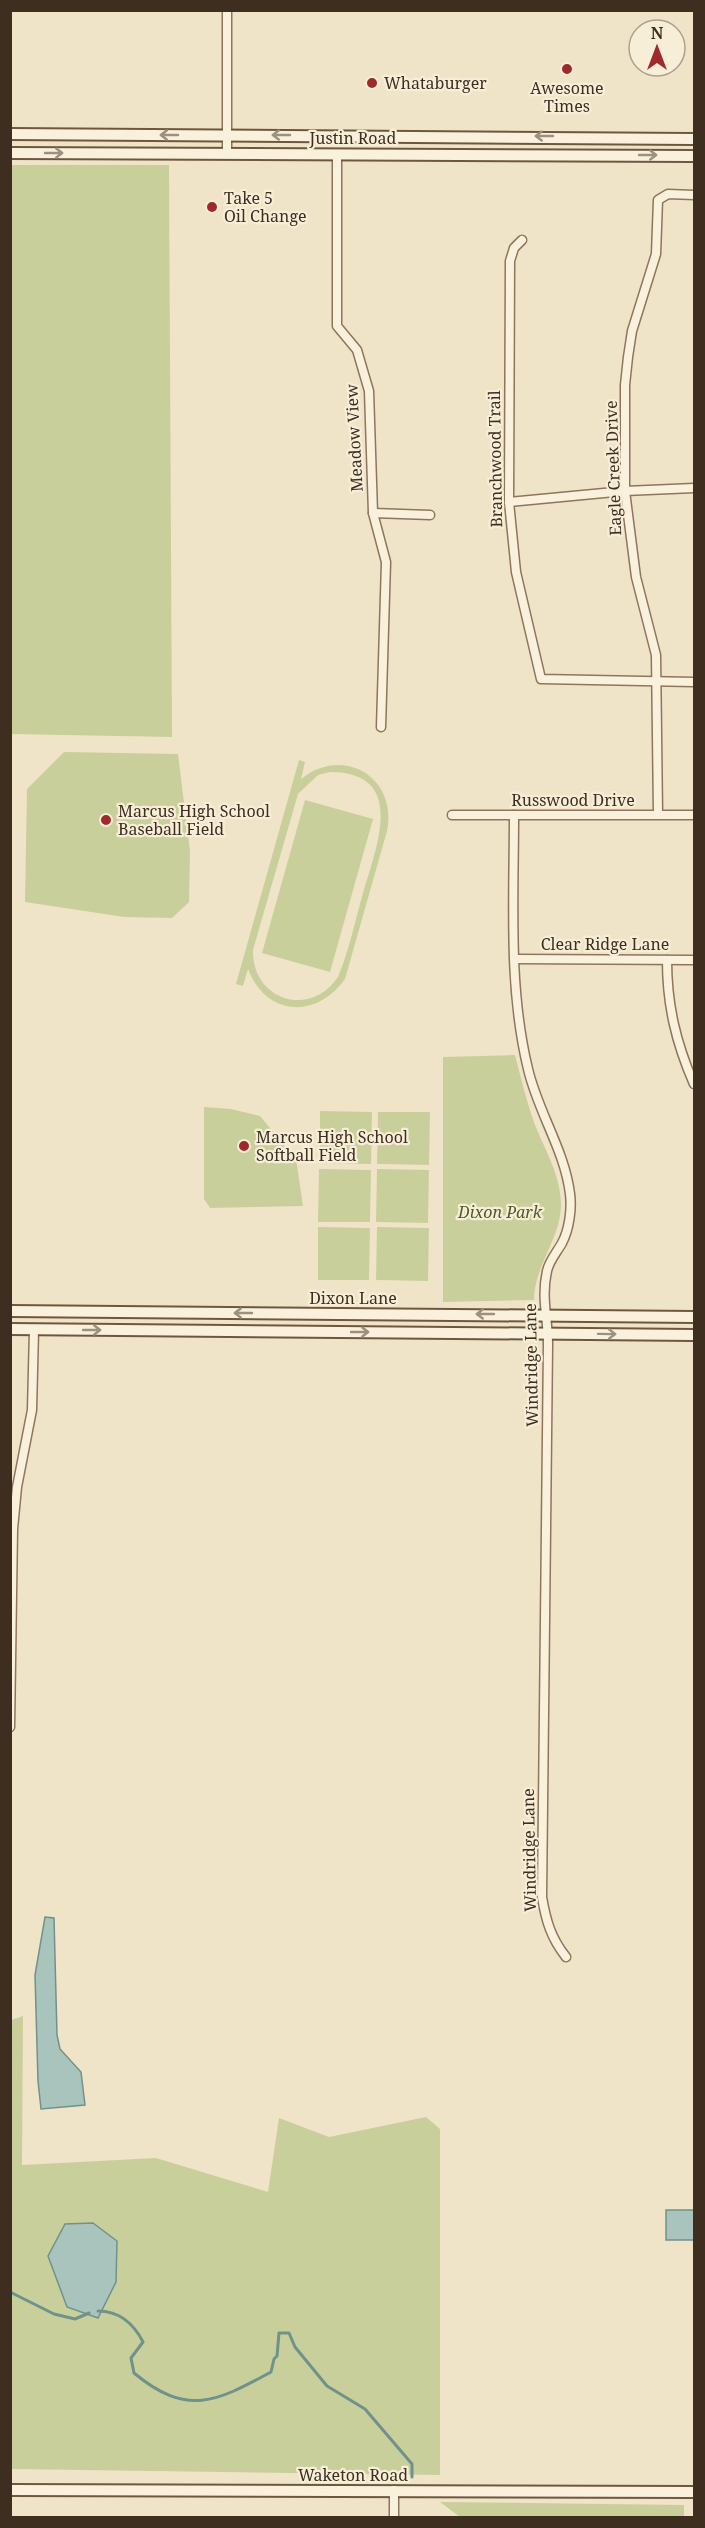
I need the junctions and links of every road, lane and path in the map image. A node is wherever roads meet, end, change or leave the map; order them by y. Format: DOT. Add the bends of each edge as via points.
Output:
graph roads {
  1 [pos="227,10"];
  2 [pos="10,134"];
  3 [pos="227,135"];
  4 [pos="694,139"];
  5 [pos="10,153"];
  6 [pos="227,153"];
  7 [pos="337,154"];
  8 [pos="694,156"];
  9 [pos="694,195"];
  10 [pos="522,240"];
  11 [pos="694,488"];
  12 [pos="625,491"];
  13 [pos="509,502"];
  14 [pos="373,513"];
  15 [pos="430,515"];
  16 [pos="658,681"];
  17 [pos="694,682"];
  18 [pos="381,727"];
  19 [pos="658,814"];
  20 [pos="694,814"];
  21 [pos="452,815"];
  22 [pos="514,815"];
  23 [pos="515,959"];
  24 [pos="667,960"];
  25 [pos="694,960"];
  26 [pos="694,1084"];
  27 [pos="10,1311"];
  28 [pos="543,1314"];
  29 [pos="694,1317"];
  30 [pos="10,1329"];
  31 [pos="34,1330"];
  32 [pos="548,1333"];
  33 [pos="694,1335"];
  34 [pos="10,1727"];
  35 [pos="566,1957"];
  36 [pos="10,2490"];
  37 [pos="394,2490"];
  38 [pos="694,2492"];
  39 [pos="394,2517"];
  1 -- 3 [label="street"];
  3 -- 2 [label="main road, Justin Road, one-way"];
  4 -- 3 [label="main road, Justin Road, one-way"];
  3 -- 6 [label="street"];
  5 -- 6 [label="main road, Justin Road, one-way"];
  6 -- 7 [label="main road, Justin Road"];
  7 -- 8 [label="main road, Justin Road, one-way"];
  7 -- 14 [label="street, Meadow View" via="337,326 357,350 369,391"];
  9 -- 12 [label="street, Eagle Creek Drive" via="676,193 658,200 656,254 628,357"];
  10 -- 13 [label="street, Branchwood Trail" via="510,261"];
  11 -- 12 [label="street"];
  12 -- 13 [label="street"];
  12 -- 16 [label="street, Eagle Creek Drive" via="636,577 652,633"];
  13 -- 16 [label="street, Branchwood Trail" via="516,572 541,679"];
  14 -- 15 [label="street"];
  14 -- 18 [label="street, Meadow View" via="386,562"];
  16 -- 17 [label="street"];
  16 -- 19 [label="street, Eagle Creek Drive"];
  19 -- 20 [label="street, Russwood Drive"];
  19 -- 22 [label="street, Russwood Drive"];
  21 -- 22 [label="street, Russwood Drive"];
  22 -- 23 [label="street, Windridge Lane"];
  23 -- 24 [label="street, Clear Ridge Lane"];
  23 -- 28 [label="street, Windridge Lane" via="515,991 528,1072 571,1195 563,1240 548,1268"];
  24 -- 25 [label="street, Clear Ridge Lane"];
  24 -- 26 [label="street" via="673,1031"];
  28 -- 27 [label="main road, Dixon Lane, one-way"];
  28 -- 29 [label="main road, Dixon Lane"];
  28 -- 32 [label="street, Windridge Lane"];
  30 -- 31 [label="main road, Dixon Lane"];
  31 -- 32 [label="main road, Dixon Lane, one-way"];
  31 -- 34 [label="street" via="32,1410 13,1530"];
  32 -- 33 [label="main road, Dixon Lane, one-way"];
  32 -- 35 [label="street, Windridge Lane" via="542,1897 552,1940"];
  36 -- 37 [label="main road, Waketon Road"];
  37 -- 38 [label="main road, Waketon Road"];
  37 -- 39 [label="street"];
}
